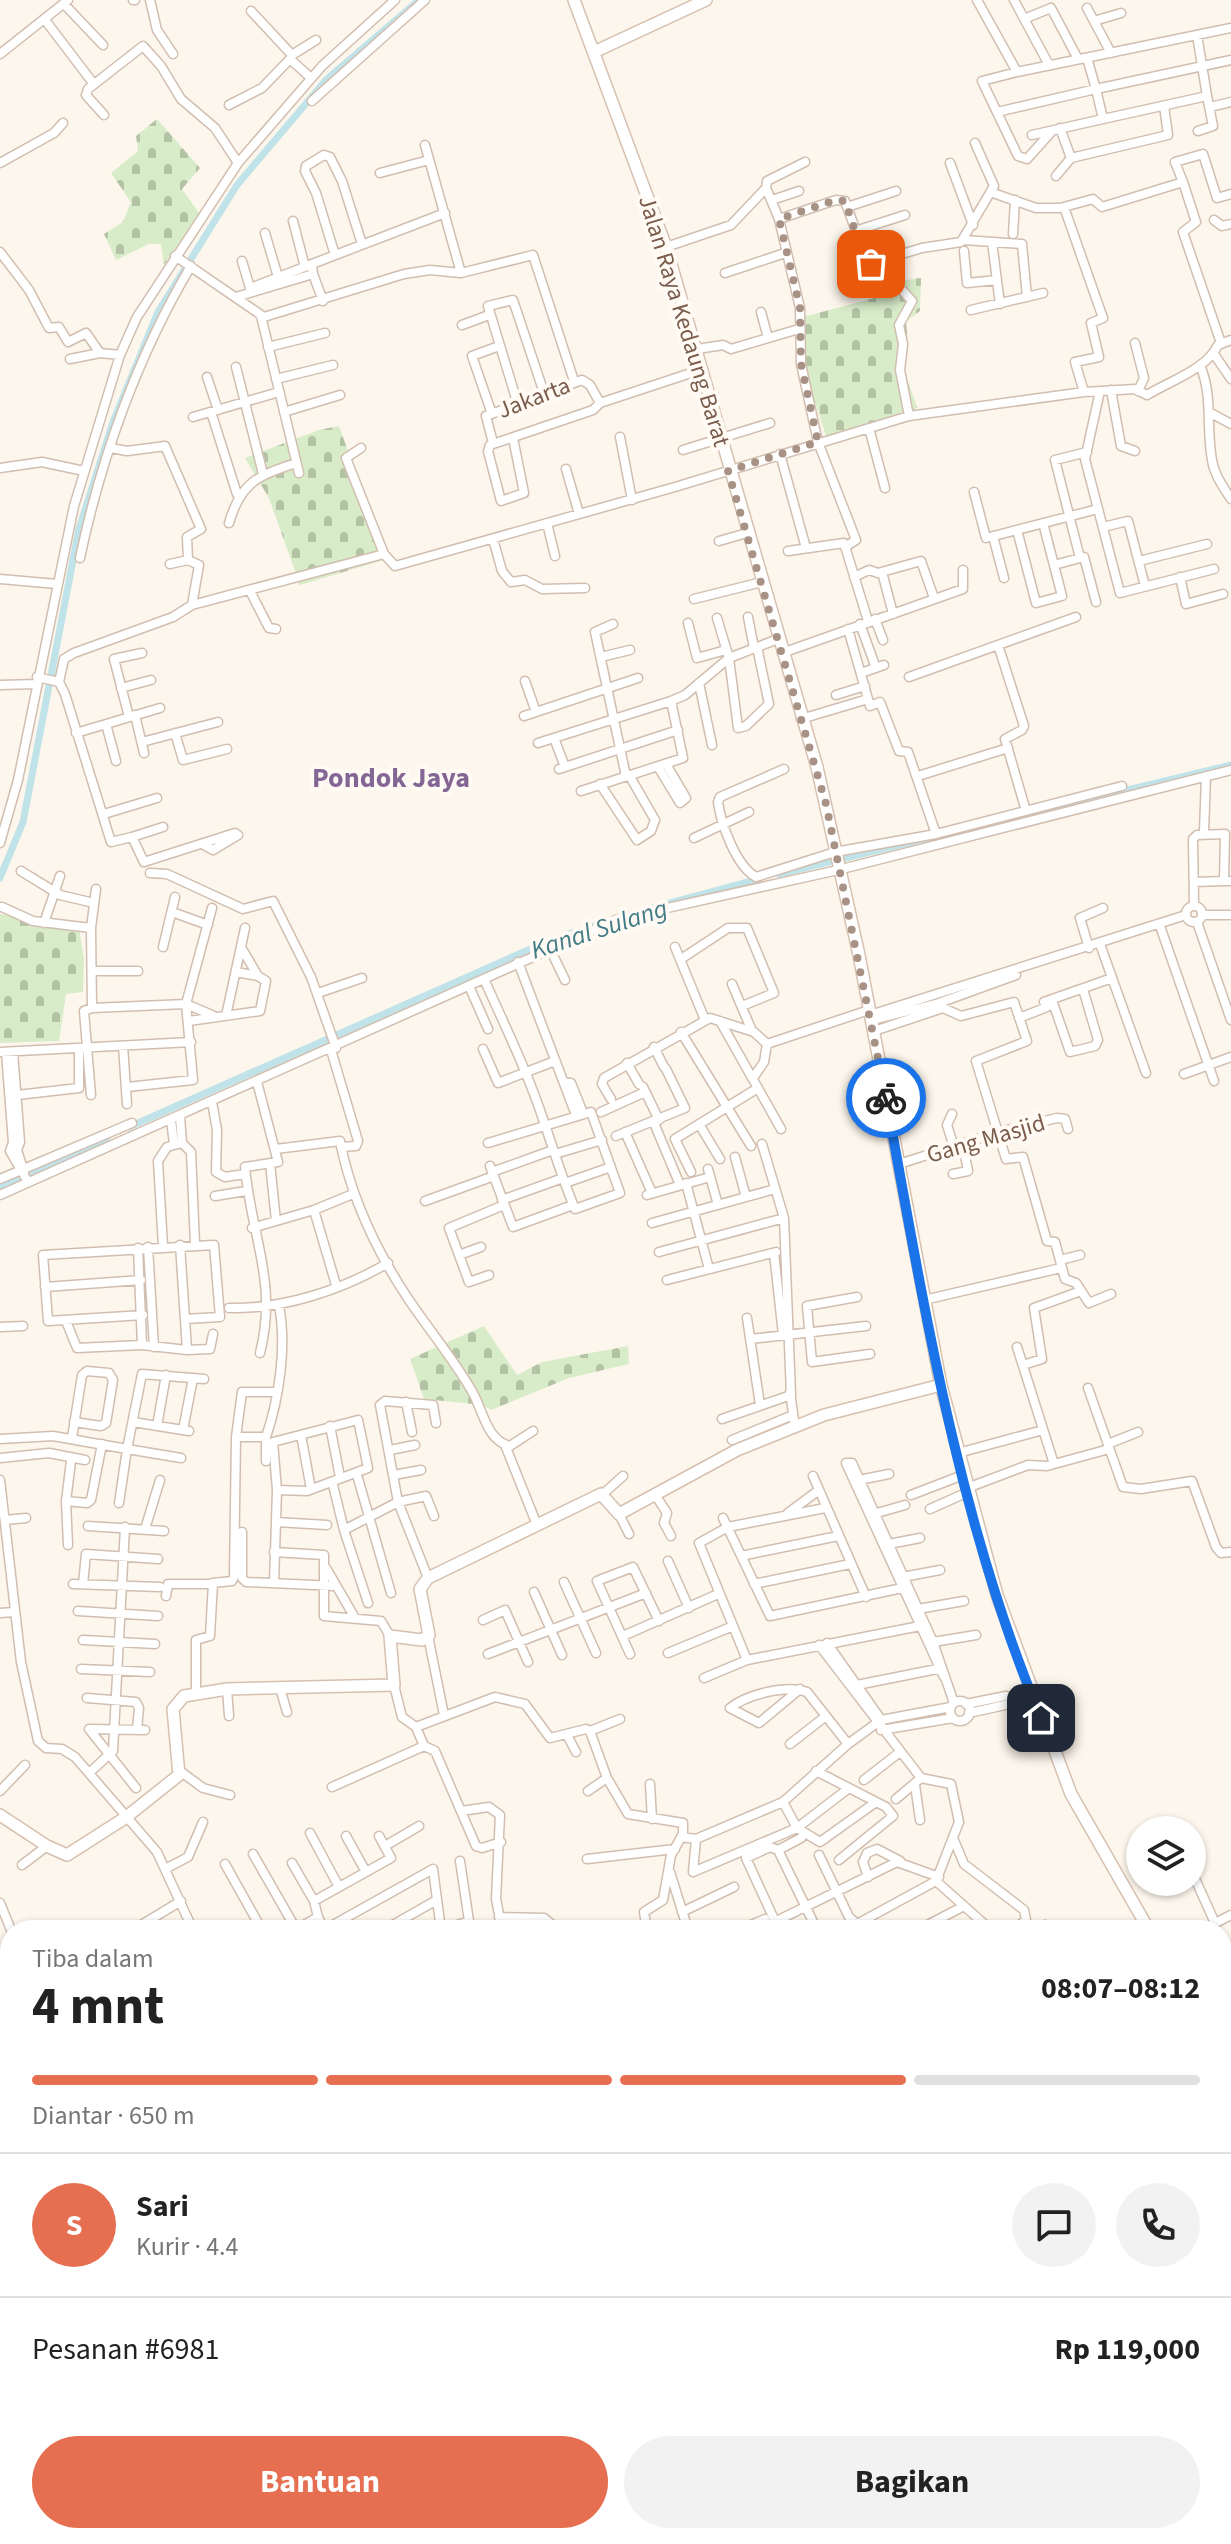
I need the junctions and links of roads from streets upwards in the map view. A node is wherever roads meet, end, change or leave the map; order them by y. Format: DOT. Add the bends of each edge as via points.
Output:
graph roads {
  1 [pos="150,0"];
  2 [pos="395,0"];
  3 [pos="574,0"];
  4 [pos="706,0"];
  5 [pos="977,0"];
  6 [pos="1014,0"];
  7 [pos="66,2"];
  8 [pos="418,3"];
  9 [pos="1087,8"];
  10 [pos="251,11"];
  11 [pos="1121,13"];
  12 [pos="1024,19"];
  13 [pos="45,20"];
  14 [pos="1094,21"];
  15 [pos="1231,28"];
  16 [pos="1197,35"];
  17 [pos="316,40"];
  18 [pos="103,45"];
  19 [pos="594,52"];
  20 [pos="1111,53"];
  21 [pos="0,54"];
  22 [pos="173,54"];
  23 [pos="291,57"];
  24 [pos="1083,59"];
  25 [pos="1231,61"];
  26 [pos="1049,65"];
  27 [pos="1202,66"];
  28 [pos="1017,72"];
  29 [pos="311,78"];
  30 [pos="93,83"];
  31 [pos="1096,89"];
  32 [pos="1207,96"];
  33 [pos="312,101"];
  34 [pos="1231,102"];
  35 [pos="229,105"];
  36 [pos="1164,106"];
  37 [pos="1210,107"];
  38 [pos="997,112"];
  39 [pos="104,115"];
  40 [pos="1103,119"];
  41 [pos="63,123"];
  42 [pos="1056,129"];
  43 [pos="1198,131"];
  44 [pos="1032,135"];
  45 [pos="975,143"];
  46 [pos="425,145"];
  47 [pos="1071,158"];
  48 [pos="429,160"];
  49 [pos="805,162"];
  50 [pos="0,163"];
  51 [pos="238,163"];
  52 [pos="950,163"];
  53 [pos="380,173"];
  54 [pos="1056,176"];
  55 [pos="1183,182"];
  56 [pos="766,188"];
  57 [pos="799,191"];
  58 [pos="896,191"];
  59 [pos="993,193"];
  60 [pos="1231,194"];
  61 [pos="772,200"];
  62 [pos="1015,200"];
  63 [pos="847,207"];
  64 [pos="1064,207"];
  65 [pos="445,213"];
  66 [pos="905,215"];
  67 [pos="779,219"];
  68 [pos="1214,220"];
  69 [pos="293,221"];
  70 [pos="1231,224"];
  71 [pos="973,225"];
  72 [pos="855,231"];
  73 [pos="265,233"];
  74 [pos="1013,234"];
  75 [pos="964,240"];
  76 [pos="992,242"];
  77 [pos="362,244"];
  78 [pos="666,247"];
  79 [pos="964,251"];
  80 [pos="0,252"];
  81 [pos="785,253"];
  82 [pos="335,255"];
  83 [pos="176,257"];
  84 [pos="242,261"];
  85 [pos="4,265"];
  86 [pos="190,266"];
  87 [pos="310,268"];
  88 [pos="461,273"];
  89 [pos="725,273"];
  90 [pos="278,277"];
  91 [pos="997,280"];
  92 [pos="250,288"];
  93 [pos="903,291"];
  94 [pos="1043,293"];
  95 [pos="234,296"];
  96 [pos="1027,297"];
  97 [pos="323,301"];
  98 [pos="1000,304"];
  99 [pos="971,310"];
  100 [pos="488,311"];
  101 [pos="761,312"];
  102 [pos="261,316"];
  103 [pos="462,325"];
  104 [pos="799,329"];
  105 [pos="325,333"];
  106 [pos="768,338"];
  107 [pos="1231,340"];
  108 [pos="1135,343"];
  109 [pos="1221,343"];
  110 [pos="499,346"];
  111 [pos="268,347"];
  112 [pos="697,349"];
  113 [pos="100,353"];
  114 [pos="1214,354"];
  115 [pos="120,355"];
  116 [pos="70,359"];
  117 [pos="333,365"];
  118 [pos="1200,365"];
  119 [pos="236,367"];
  120 [pos="703,369"];
  121 [pos="207,377"];
  122 [pos="276,379"];
  123 [pos="1231,379"];
  124 [pos="574,381"];
  125 [pos="1111,390"];
  126 [pos="1100,391"];
  127 [pos="1138,391"];
  128 [pos="279,392"];
  129 [pos="1084,392"];
  130 [pos="340,395"];
  131 [pos="545,396"];
  132 [pos="245,402"];
  133 [pos="600,403"];
  134 [pos="518,405"];
  135 [pos="214,411"];
  136 [pos="284,412"];
  137 [pos="1209,412"];
  138 [pos="492,414"];
  139 [pos="909,416"];
  140 [pos="193,417"];
  141 [pos="770,423"];
  142 [pos="1231,424"];
  143 [pos="869,428"];
  144 [pos="95,435"];
  145 [pos="620,437"];
  146 [pos="513,438"];
  147 [pos="722,438"];
  148 [pos="818,442"];
  149 [pos="493,443"];
  150 [pos="111,444"];
  151 [pos="361,448"];
  152 [pos="683,450"];
  153 [pos="1135,451"];
  154 [pos="1087,452"];
  155 [pos="780,454"];
  156 [pos="296,463"];
  157 [pos="0,468"];
  158 [pos="566,469"];
  159 [pos="84,471"];
  160 [pos="728,471"];
  161 [pos="299,473"];
  162 [pos="263,474"];
  163 [pos="885,488"];
  164 [pos="974,492"];
  165 [pos="237,494"];
  166 [pos="1231,499"];
  167 [pos="632,500"];
  168 [pos="1098,509"];
  169 [pos="579,514"];
  170 [pos="1069,517"];
  171 [pos="229,523"];
  172 [pos="547,523"];
  173 [pos="1043,523"];
  174 [pos="1103,527"];
  175 [pos="1017,530"];
  176 [pos="747,533"];
  177 [pos="993,536"];
  178 [pos="493,539"];
  179 [pos="719,541"];
  180 [pos="1207,544"];
  181 [pos="845,547"];
  182 [pos="806,548"];
  183 [pos="788,551"];
  184 [pos="384,554"];
  185 [pos="555,556"];
  186 [pos="80,558"];
  187 [pos="1080,558"];
  188 [pos="188,560"];
  189 [pos="1139,561"];
  190 [pos="170,564"];
  191 [pos="1054,565"];
  192 [pos="1214,569"];
  193 [pos="963,570"];
  194 [pos="882,572"];
  195 [pos="854,577"];
  196 [pos="1180,577"];
  197 [pos="1004,578"];
  198 [pos="0,579"];
  199 [pos="762,582"];
  200 [pos="57,584"];
  201 [pos="1145,586"];
  202 [pos="585,588"];
  203 [pos="250,591"];
  204 [pos="1223,594"];
  205 [pos="934,598"];
  206 [pos="694,599"];
  207 [pos="1096,602"];
  208 [pos="192,605"];
  209 [pos="893,614"];
  210 [pos="748,617"];
  211 [pos="1076,617"];
  212 [pos="717,618"];
  213 [pos="868,621"];
  214 [pos="688,623"];
  215 [pos="613,624"];
  216 [pos="276,629"];
  217 [pos="848,629"];
  218 [pos="778,639"];
  219 [pos="883,640"];
  220 [pos="998,645"];
  221 [pos="755,647"];
  222 [pos="630,650"];
  223 [pos="142,653"];
  224 [pos="782,653"];
  225 [pos="727,654"];
  226 [pos="601,657"];
  227 [pos="861,673"];
  228 [pos="909,677"];
  229 [pos="638,678"];
  230 [pos="38,680"];
  231 [pos="151,680"];
  232 [pos="525,681"];
  233 [pos="56,682"];
  234 [pos="699,683"];
  235 [pos="0,685"];
  236 [pos="865,686"];
  237 [pos="608,687"];
  238 [pos="121,688"];
  239 [pos="836,695"];
  240 [pos="868,699"];
  241 [pos="671,701"];
  242 [pos="160,708"];
  243 [pos="536,712"];
  244 [pos="132,716"];
  245 [pos="524,716"];
  246 [pos="613,717"];
  247 [pos="800,719"];
  248 [pos="218,722"];
  249 [pos="106,724"];
  250 [pos="678,730"];
  251 [pos="76,733"];
  252 [pos="175,733"];
  253 [pos="554,738"];
  254 [pos="142,742"];
  255 [pos="538,743"];
  256 [pos="712,745"];
  257 [pos="619,748"];
  258 [pos="1008,748"];
  259 [pos="227,749"];
  260 [pos="144,753"];
  261 [pos="116,761"];
  262 [pos="784,769"];
  263 [pos="1231,770"];
  264 [pos="627,776"];
  265 [pos="918,776"];
  266 [pos="1206,776"];
  267 [pos="600,784"];
  268 [pos="1122,786"];
  269 [pos="581,791"];
  270 [pos="157,798"];
  271 [pos="1026,811"];
  272 [pos="749,812"];
  273 [pos="104,814"];
  274 [pos="724,823"];
  275 [pos="163,827"];
  276 [pos="1204,832"];
  277 [pos="936,834"];
  278 [pos="1228,834"];
  279 [pos="132,837"];
  280 [pos="694,838"];
  281 [pos="0,843"];
  282 [pos="202,844"];
  283 [pos="836,860"];
  284 [pos="21,871"];
  285 [pos="150,873"];
  286 [pos="60,876"];
  287 [pos="1228,881"];
  288 [pos="1194,882"];
  289 [pos="96,889"];
  290 [pos="54,892"];
  291 [pos="175,897"];
  292 [pos="94,903"];
  293 [pos="1194,905"];
  294 [pos="2,907"];
  295 [pos="212,908"];
  296 [pos="1103,908"];
  297 [pos="172,912"];
  298 [pos="1186,915"];
  299 [pos="1231,915"];
  300 [pos="1200,918"];
  301 [pos="44,923"];
  302 [pos="208,925"];
  303 [pos="1160,926"];
  304 [pos="91,928"];
  305 [pos="245,928"];
  306 [pos="1100,944"];
  307 [pos="163,947"];
  308 [pos="675,947"];
  309 [pos="1089,948"];
  310 [pos="242,949"];
  311 [pos="551,951"];
  312 [pos="681,959"];
  313 [pos="518,962"];
  314 [pos="92,971"];
  315 [pos="138,971"];
  316 [pos="236,972"];
  317 [pos="258,976"];
  318 [pos="362,978"];
  319 [pos="1112,978"];
  320 [pos="484,979"];
  321 [pos="565,980"];
  322 [pos="732,984"];
  323 [pos="469,986"];
  324 [pos="1083,989"];
  325 [pos="318,993"];
  326 [pos="1048,1003"];
  327 [pos="186,1004"];
  328 [pos="742,1006"];
  329 [pos="92,1008"];
  330 [pos="227,1011"];
  331 [pos="212,1016"];
  332 [pos="875,1018"];
  333 [pos="1019,1018"];
  334 [pos="705,1020"];
  335 [pos="719,1020"];
  336 [pos="1231,1020"];
  337 [pos="189,1021"];
  338 [pos="488,1029"];
  339 [pos="752,1031"];
  340 [pos="681,1032"];
  341 [pos="191,1042"];
  342 [pos="333,1044"];
  343 [pos="767,1044"];
  344 [pos="123,1046"];
  345 [pos="654,1047"];
  346 [pos="83,1048"];
  347 [pos="483,1049"];
  348 [pos="6,1052"];
  349 [pos="1231,1057"];
  350 [pos="555,1061"];
  351 [pos="627,1063"];
  352 [pos="1209,1065"];
  353 [pos="526,1072"];
  354 [pos="1146,1073"];
  355 [pos="1184,1074"];
  356 [pos="753,1078"];
  357 [pos="1214,1081"];
  358 [pos="257,1082"];
  359 [pos="127,1087"];
  360 [pos="642,1088"];
  361 [pos="758,1088"];
  362 [pos="17,1095"];
  363 [pos="91,1095"];
  364 [pos="611,1099"];
  365 [pos="212,1102"];
  366 [pos="127,1104"];
  367 [pos="726,1108"];
  368 [pos="601,1112"];
  369 [pos="580,1114"];
  370 [pos="952,1114"];
  371 [pos="175,1118"];
  372 [pos="656,1121"];
  373 [pos="132,1123"];
  374 [pos="545,1123"];
  375 [pos="699,1124"];
  376 [pos="781,1129"];
  377 [pos="1068,1129"];
  378 [pos="999,1132"];
  379 [pos="602,1140"];
  380 [pos="16,1143"];
  381 [pos="488,1143"];
  382 [pos="178,1144"];
  383 [pos="762,1144"];
  384 [pos="751,1146"];
  385 [pos="959,1146"];
  386 [pos="341,1147"];
  387 [pos="276,1149"];
  388 [pos="554,1152"];
  389 [pos="735,1157"];
  390 [pos="720,1159"];
  391 [pos="270,1163"];
  392 [pos="899,1164"];
  393 [pos="611,1167"];
  394 [pos="492,1171"];
  395 [pos="691,1172"];
  396 [pos="25,1174"];
  397 [pos="245,1174"];
  398 [pos="953,1174"];
  399 [pos="0,1179"];
  400 [pos="564,1180"];
  401 [pos="683,1184"];
  402 [pos="775,1189"];
  403 [pos="246,1191"];
  404 [pos="353,1194"];
  405 [pos="0,1195"];
  406 [pos="215,1196"];
  407 [pos="746,1197"];
  408 [pos="425,1201"];
  409 [pos="503,1202"];
  410 [pos="573,1205"];
  411 [pos="718,1205"];
  412 [pos="314,1210"];
  413 [pos="694,1212"];
  414 [pos="784,1218"];
  415 [pos="276,1221"];
  416 [pos="652,1223"];
  417 [pos="252,1228"];
  418 [pos="701,1241"];
  419 [pos="195,1244"];
  420 [pos="180,1245"];
  421 [pos="163,1246"];
  422 [pos="148,1247"];
  423 [pos="481,1247"];
  424 [pos="138,1248"];
  425 [pos="785,1251"];
  426 [pos="659,1252"];
  427 [pos="774,1253"];
  428 [pos="459,1255"];
  429 [pos="1080,1255"];
  430 [pos="388,1263"];
  431 [pos="1060,1264"];
  432 [pos="709,1269"];
  433 [pos="489,1275"];
  434 [pos="141,1280"];
  435 [pos="667,1280"];
  436 [pos="336,1285"];
  437 [pos="45,1287"];
  438 [pos="1081,1291"];
  439 [pos="1111,1294"];
  440 [pos="857,1297"];
  441 [pos="924,1300"];
  442 [pos="279,1306"];
  443 [pos="229,1308"];
  444 [pos="267,1308"];
  445 [pos="143,1315"];
  446 [pos="747,1318"];
  447 [pos="185,1319"];
  448 [pos="66,1321"];
  449 [pos="23,1326"];
  450 [pos="866,1326"];
  451 [pos="0,1327"];
  452 [pos="808,1333"];
  453 [pos="213,1334"];
  454 [pos="786,1335"];
  455 [pos="750,1339"];
  456 [pos="142,1345"];
  457 [pos="154,1347"];
  458 [pos="1017,1347"];
  459 [pos="187,1350"];
  460 [pos="260,1353"];
  461 [pos="870,1354"];
  462 [pos="1023,1365"];
  463 [pos="166,1375"];
  464 [pos="193,1378"];
  465 [pos="204,1379"];
  466 [pos="941,1385"];
  467 [pos="1088,1388"];
  468 [pos="276,1392"];
  469 [pos="791,1395"];
  470 [pos="406,1402"];
  471 [pos="760,1405"];
  472 [pos="722,1419"];
  473 [pos="794,1421"];
  474 [pos="74,1422"];
  475 [pos="133,1422"];
  476 [pos="436,1423"];
  477 [pos="157,1426"];
  478 [pos="330,1426"];
  479 [pos="1043,1430"];
  480 [pos="533,1431"];
  481 [pos="412,1432"];
  482 [pos="1138,1432"];
  483 [pos="301,1435"];
  484 [pos="236,1437"];
  485 [pos="266,1437"];
  486 [pos="72,1438"];
  487 [pos="0,1439"];
  488 [pos="732,1440"];
  489 [pos="102,1444"];
  490 [pos="415,1445"];
  491 [pos="505,1445"];
  492 [pos="1108,1447"];
  493 [pos="127,1449"];
  494 [pos="390,1450"];
  495 [pos="958,1453"];
  496 [pos="0,1458"];
  497 [pos="181,1458"];
  498 [pos="85,1460"];
  499 [pos="71,1461"];
  500 [pos="266,1461"];
  501 [pos="1054,1464"];
  502 [pos="421,1470"];
  503 [pos="889,1474"];
  504 [pos="357,1475"];
  505 [pos="394,1475"];
  506 [pos="963,1475"];
  507 [pos="623,1476"];
  508 [pos="813,1476"];
  509 [pos="340,1477"];
  510 [pos="0,1480"];
  511 [pos="160,1480"];
  512 [pos="859,1480"];
  513 [pos="333,1485"];
  514 [pos="311,1489"];
  515 [pos="277,1490"];
  516 [pos="819,1490"];
  517 [pos="967,1490"];
  518 [pos="603,1494"];
  519 [pos="911,1495"];
  520 [pos="656,1496"];
  521 [pos="66,1501"];
  522 [pos="398,1502"];
  523 [pos="119,1503"];
  524 [pos="905,1505"];
  525 [pos="825,1508"];
  526 [pos="930,1509"];
  527 [pos="619,1514"];
  528 [pos="872,1514"];
  529 [pos="434,1516"];
  530 [pos="784,1516"];
  531 [pos="26,1518"];
  532 [pos="367,1518"];
  533 [pos="723,1518"];
  534 [pos="276,1522"];
  535 [pos="327,1525"];
  536 [pos="537,1525"];
  537 [pos="88,1526"];
  538 [pos="3,1527"];
  539 [pos="125,1527"];
  540 [pos="728,1527"];
  541 [pos="145,1529"];
  542 [pos="344,1530"];
  543 [pos="164,1531"];
  544 [pos="242,1532"];
  545 [pos="629,1534"];
  546 [pos="671,1536"];
  547 [pos="838,1536"];
  548 [pos="920,1538"];
  549 [pos="889,1544"];
  550 [pos="68,1545"];
  551 [pos="274,1552"];
  552 [pos="1231,1552"];
  553 [pos="124,1556"];
  554 [pos="741,1556"];
  555 [pos="158,1559"];
  556 [pos="668,1561"];
  557 [pos="850,1564"];
  558 [pos="326,1567"];
  559 [pos="940,1570"];
  560 [pos="903,1577"];
  561 [pos="428,1578"];
  562 [pos="564,1582"];
  563 [pos="274,1583"];
  564 [pos="123,1584"];
  565 [pos="213,1584"];
  566 [pos="754,1584"];
  567 [pos="324,1586"];
  568 [pos="336,1586"];
  569 [pos="160,1587"];
  570 [pos="905,1588"];
  571 [pos="534,1592"];
  572 [pos="391,1593"];
  573 [pos="646,1593"];
  574 [pos="718,1594"];
  575 [pos="166,1596"];
  576 [pos="866,1597"];
  577 [pos="964,1601"];
  578 [pos="368,1603"];
  579 [pos="608,1607"];
  580 [pos="689,1608"];
  581 [pos="918,1609"];
  582 [pos="78,1611"];
  583 [pos="14,1612"];
  584 [pos="0,1613"];
  585 [pos="121,1613"];
  586 [pos="158,1616"];
  587 [pos="355,1618"];
  588 [pos="580,1618"];
  589 [pos="483,1620"];
  590 [pos="659,1621"];
  591 [pos="733,1626"];
  592 [pos="921,1626"];
  593 [pos="551,1629"];
  594 [pos="976,1635"];
  595 [pos="390,1636"];
  596 [pos="428,1636"];
  597 [pos="623,1636"];
  598 [pos="83,1640"];
  599 [pos="519,1641"];
  600 [pos="119,1642"];
  601 [pos="933,1642"];
  602 [pos="155,1644"];
  603 [pos="823,1644"];
  604 [pos="596,1653"];
  605 [pos="668,1653"];
  606 [pos="488,1654"];
  607 [pos="630,1654"];
  608 [pos="562,1655"];
  609 [pos="747,1660"];
  610 [pos="528,1662"];
  611 [pos="81,1669"];
  612 [pos="118,1671"];
  613 [pos="150,1672"];
  614 [pos="942,1672"];
  615 [pos="704,1678"];
  616 [pos="394,1685"];
  617 [pos="857,1685"];
  618 [pos="280,1688"];
  619 [pos="227,1689"];
  620 [pos="800,1689"];
  621 [pos="196,1693"];
  622 [pos="1031,1695"];
  623 [pos="87,1698"];
  624 [pos="117,1700"];
  625 [pos="952,1705"];
  626 [pos="968,1708"];
  627 [pos="287,1712"];
  628 [pos="444,1715"];
  629 [pos="229,1716"];
  630 [pos="826,1716"];
  631 [pos="953,1718"];
  632 [pos="620,1719"];
  633 [pos="897,1721"];
  634 [pos="416,1727"];
  635 [pos="883,1727"];
  636 [pos="115,1729"];
  637 [pos="590,1731"];
  638 [pos="567,1735"];
  639 [pos="790,1744"];
  640 [pos="848,1744"];
  641 [pos="424,1746"];
  642 [pos="576,1752"];
  643 [pos="900,1752"];
  644 [pos="110,1756"];
  645 [pos="25,1765"];
  646 [pos="180,1771"];
  647 [pos="816,1771"];
  648 [pos="89,1773"];
  649 [pos="607,1778"];
  650 [pos="864,1780"];
  651 [pos="918,1782"];
  652 [pos="650,1784"];
  653 [pos="332,1787"];
  654 [pos="136,1788"];
  655 [pos="849,1788"];
  656 [pos="0,1791"];
  657 [pos="588,1791"];
  658 [pos="230,1795"];
  659 [pos="896,1799"];
  660 [pos="783,1802"];
  661 [pos="876,1802"];
  662 [pos="461,1811"];
  663 [pos="0,1815"];
  664 [pos="125,1818"];
  665 [pos="652,1819"];
  666 [pos="920,1820"];
  667 [pos="203,1822"];
  668 [pos="419,1826"];
  669 [pos="797,1828"];
  670 [pos="310,1833"];
  671 [pos="956,1834"];
  672 [pos="346,1836"];
  673 [pos="379,1836"];
  674 [pos="681,1837"];
  675 [pos="801,1838"];
  676 [pos="696,1839"];
  677 [pos="501,1842"];
  678 [pos="47,1846"];
  679 [pos="385,1846"];
  680 [pos="675,1849"];
  681 [pos="778,1850"];
  682 [pos="253,1854"];
  683 [pos="819,1855"];
  684 [pos="587,1859"];
  685 [pos="839,1860"];
  686 [pos="460,1861"];
  687 [pos="900,1861"];
  688 [pos="292,1863"];
  689 [pos="225,1864"];
  690 [pos="22,1865"];
  691 [pos="167,1868"];
  692 [pos="366,1872"];
  693 [pos="670,1872"];
  694 [pos="868,1877"];
  695 [pos="937,1879"];
  696 [pos="339,1887"];
  697 [pos="734,1887"];
  698 [pos="837,1893"];
  699 [pos="1203,1896"];
  700 [pos="181,1901"];
  701 [pos="314,1901"];
  702 [pos="435,1901"];
  703 [pos="0,1903"];
  704 [pos="964,1906"];
  705 [pos="806,1907"];
  706 [pos="682,1912"];
  707 [pos="318,1917"];
  708 [pos="499,1917"];
  709 [pos="3,1918"];
  710 [pos="150,1920"];
  711 [pos="189,1920"];
  712 [pos="256,1920"];
  713 [pos="289,1920"];
  714 [pos="313,1920"];
  715 [pos="319,1920"];
  716 [pos="342,1920"];
  717 [pos="402,1920"];
  718 [pos="440,1920"];
  719 [pos="469,1920"];
  720 [pos="500,1920"];
  721 [pos="546,1920"];
  722 [pos="645,1920"];
  723 [pos="685,1920"];
  724 [pos="774,1920"];
  725 [pos="786,1920"];
  726 [pos="812,1920"];
  727 [pos="852,1920"];
  728 [pos="864,1920"];
  729 [pos="937,1920"];
  730 [pos="978,1920"];
  731 [pos="1026,1920"];
  732 [pos="1143,1920"];
  733 [pos="1214,1920"];
  1 -- 22 [label="street" via="157,30"];
  2 -- 29 [label="street"];
  3 -- 19 [label="street, Jalan Raya Kedaung Barat"];
  4 -- 19 [label="street"];
  5 -- 28 [label="street"];
  6 -- 12 [label="street"];
  7 -- 13 [label="street"];
  7 -- 18 [label="street"];
  8 -- 33 [label="street"];
  9 -- 14 [label="street"];
  10 -- 23 [label="street"];
  11 -- 14 [label="street"];
  12 -- 24 [label="street" via="1051,8"];
  12 -- 26 [label="street"];
  13 -- 21 [label="street"];
  13 -- 30 [label="street"];
  14 -- 20 [label="street"];
  15 -- 16 [label="street"];
  16 -- 20 [label="street"];
  16 -- 27 [label="street"];
  17 -- 23 [label="street"];
  19 -- 78 [label="street, Jalan Raya Kedaung Barat"];
  20 -- 24 [label="street"];
  23 -- 29 [label="street"];
  23 -- 35 [label="street" via="262,88"];
  24 -- 26 [label="street"];
  24 -- 31 [label="street"];
  25 -- 27 [label="street"];
  26 -- 28 [label="street"];
  27 -- 31 [label="street"];
  27 -- 32 [label="street"];
  28 -- 38 [label="street" via="982,81"];
  29 -- 51 [label="street"];
  30 -- 39 [label="street" via="86,95"];
  30 -- 51 [label="street" via="143,46 181,99 215,128"];
  31 -- 38 [label="street"];
  31 -- 40 [label="street"];
  32 -- 36 [label="street"];
  32 -- 37 [label="street"];
  34 -- 37 [label="street"];
  36 -- 40 [label="street"];
  36 -- 47 [label="street" via="1168,135"];
  37 -- 43 [label="street" via="1213,126"];
  38 -- 42 [label="street" via="1018,156 1027,159"];
  40 -- 42 [label="street"];
  41 -- 50 [label="street"];
  42 -- 44 [label="street"];
  42 -- 47 [label="street"];
  45 -- 59 [label="street"];
  46 -- 48 [label="street"];
  47 -- 54 [label="street"];
  48 -- 53 [label="street"];
  48 -- 65 [label="street"];
  49 -- 56 [label="street" via="767,181"];
  51 -- 83 [label="street"];
  52 -- 71 [label="street"];
  55 -- 60 [label="street" via="1175,162 1203,154 1218,198"];
  55 -- 64 [label="street" via="1102,207 1093,199"];
  55 -- 109 [label="street" via="1196,222 1183,232"];
  56 -- 61 [label="street"];
  56 -- 78 [label="street" via="731,225"];
  57 -- 61 [label="street"];
  58 -- 63 [label="street"];
  59 -- 62 [label="street"];
  59 -- 71 [label="street"];
  61 -- 67 [label="street"];
  62 -- 64 [label="street" via="1036,208"];
  62 -- 74 [label="street"];
  63 -- 67 [label="street" via="836,200"];
  63 -- 72 [label="street"];
  64 -- 129 [label="street" via="1103,318 1091,323 1099,357 1075,362"];
  65 -- 77 [label="street"];
  65 -- 88 [label="street"];
  66 -- 72 [label="street"];
  67 -- 81 [label="street"];
  68 -- 70 [label="street" via="1222,226"];
  69 -- 87 [label="street"];
  71 -- 75 [label="street"];
  72 -- 75 [label="street" via="868,264"];
  73 -- 90 [label="street"];
  75 -- 76 [label="street"];
  76 -- 91 [label="street"];
  76 -- 96 [label="street" via="1022,244"];
  77 -- 82 [label="street"];
  77 -- 82 [label="street" via="342,181 324,155 305,171"];
  78 -- 112 [label="street, Jalan Raya Kedaung Barat"];
  79 -- 91 [label="street" via="967,283"];
  80 -- 85 [label="street"];
  81 -- 89 [label="street"];
  81 -- 104 [label="street" via="800,308"];
  82 -- 87 [label="street"];
  83 -- 86 [label="street"];
  83 -- 115 [label="street" via="137,317"];
  84 -- 92 [label="street"];
  85 -- 113 [label="street" via="29,290 49,328 59,327 68,342 86,333"];
  86 -- 95 [label="street"];
  86 -- 150 [label="street" via="149,343"];
  87 -- 90 [label="street"];
  87 -- 95 [label="street"];
  87 -- 97 [label="street"];
  88 -- 97 [label="street" via="404,274"];
  88 -- 124 [label="street" via="533,255"];
  90 -- 92 [label="street"];
  91 -- 98 [label="street"];
  92 -- 95 [label="street"];
  93 -- 139 [label="street" via="912,301 899,325"];
  94 -- 96 [label="street"];
  95 -- 102 [label="street"];
  96 -- 98 [label="street"];
  97 -- 102 [label="street"];
  98 -- 99 [label="street"];
  100 -- 103 [label="street"];
  100 -- 110 [label="street"];
  100 -- 131 [label="street" via="512,299"];
  101 -- 106 [label="street"];
  102 -- 111 [label="street"];
  104 -- 106 [label="street"];
  104 -- 148 [label="street"];
  105 -- 111 [label="street"];
  106 -- 112 [label="street" via="731,349"];
  107 -- 109 [label="street"];
  108 -- 127 [label="street" via="1144,378"];
  109 -- 114 [label="street"];
  110 -- 134 [label="street"];
  110 -- 138 [label="street" via="473,355"];
  111 -- 122 [label="street"];
  112 -- 120 [label="street, Jalan Raya Kedaung Barat"];
  113 -- 115 [label="street"];
  113 -- 116 [label="street"];
  114 -- 118 [label="street"];
  114 -- 123 [label="street"];
  115 -- 144 [label="street"];
  117 -- 122 [label="street"];
  118 -- 127 [label="street" via="1147,395"];
  118 -- 137 [label="street"];
  119 -- 132 [label="street"];
  120 -- 133 [label="street, Jakarta"];
  120 -- 147 [label="street, Jalan Raya Kedaung Barat"];
  121 -- 135 [label="street"];
  122 -- 128 [label="street"];
  124 -- 131 [label="street, Jakarta"];
  124 -- 133 [label="street, Jakarta" via="590,385"];
  125 -- 126 [label="street"];
  125 -- 127 [label="street"];
  125 -- 153 [label="street" via="1121,446"];
  126 -- 129 [label="street"];
  126 -- 154 [label="street"];
  128 -- 132 [label="street"];
  128 -- 136 [label="street"];
  129 -- 139 [label="street"];
  130 -- 136 [label="street"];
  131 -- 134 [label="street, Jakarta"];
  132 -- 135 [label="street"];
  132 -- 162 [label="street"];
  133 -- 146 [label="street, Jakarta"];
  134 -- 138 [label="street, Jakarta"];
  135 -- 140 [label="street"];
  135 -- 165 [label="street"];
  136 -- 156 [label="street"];
  137 -- 142 [label="street"];
  137 -- 166 [label="street" via="1212,464"];
  138 -- 149 [label="street, Jakarta" via="485,419"];
  139 -- 143 [label="street"];
  141 -- 147 [label="street"];
  143 -- 148 [label="street"];
  143 -- 163 [label="street"];
  144 -- 150 [label="street"];
  144 -- 159 [label="street"];
  145 -- 167 [label="street"];
  146 -- 149 [label="street, Jakarta"];
  146 -- 149 [label="street, Jakarta" via="524,493 501,501 488,451"];
  147 -- 152 [label="street"];
  147 -- 160 [label="street, Jalan Raya Kedaung Barat"];
  148 -- 155 [label="street"];
  148 -- 181 [label="street" via="855,533 856,540"];
  150 -- 186 [label="street"];
  150 -- 188 [label="street" via="127,451 165,446 201,529 187,537"];
  151 -- 184 [label="street" via="346,458"];
  154 -- 168 [label="street"];
  154 -- 170 [label="street" via="1055,460"];
  155 -- 160 [label="street"];
  155 -- 182 [label="street"];
  156 -- 161 [label="street"];
  156 -- 162 [label="street"];
  157 -- 159 [label="street" via="42,462"];
  158 -- 169 [label="street"];
  159 -- 200 [label="street"];
  160 -- 167 [label="street"];
  160 -- 176 [label="street, Jalan Raya Kedaung Barat"];
  162 -- 165 [label="street"];
  164 -- 177 [label="street" via="986,538"];
  165 -- 171 [label="street"];
  167 -- 169 [label="street"];
  168 -- 170 [label="street"];
  168 -- 174 [label="street"];
  169 -- 172 [label="street"];
  170 -- 173 [label="street"];
  170 -- 187 [label="street"];
  172 -- 178 [label="street"];
  172 -- 185 [label="street"];
  173 -- 175 [label="street"];
  173 -- 191 [label="street"];
  174 -- 189 [label="street" via="1128,521"];
  174 -- 201 [label="street" via="1120,593"];
  175 -- 177 [label="street"];
  175 -- 191 [label="street" via="1036,603 1062,596"];
  176 -- 179 [label="street"];
  176 -- 199 [label="street, Jalan Raya Kedaung Barat"];
  177 -- 197 [label="street"];
  178 -- 184 [label="street" via="395,566"];
  178 -- 202 [label="street" via="502,571 511,582 525,580 542,589"];
  180 -- 189 [label="street"];
  181 -- 182 [label="street" via="840,543"];
  181 -- 195 [label="street"];
  182 -- 183 [label="street"];
  184 -- 203 [label="street"];
  187 -- 191 [label="street"];
  187 -- 207 [label="street" via="1084,557"];
  188 -- 190 [label="street"];
  188 -- 208 [label="street" via="199,565"];
  189 -- 201 [label="street"];
  192 -- 196 [label="street"];
  193 -- 205 [label="street" via="964,588"];
  194 -- 195 [label="street" via="869,570"];
  194 -- 205 [label="street" via="921,561"];
  194 -- 209 [label="street"];
  195 -- 213 [label="street"];
  196 -- 201 [label="street"];
  196 -- 204 [label="street" via="1186,604"];
  198 -- 200 [label="street"];
  199 -- 206 [label="street"];
  199 -- 218 [label="street, Jalan Raya Kedaung Barat"];
  200 -- 230 [label="street"];
  203 -- 208 [label="street"];
  203 -- 216 [label="street" via="269,628"];
  205 -- 209 [label="street"];
  208 -- 233 [label="street" via="74,653 64,659"];
  209 -- 213 [label="street"];
  210 -- 221 [label="street"];
  211 -- 220 [label="street"];
  212 -- 225 [label="street"];
  213 -- 217 [label="street"];
  213 -- 219 [label="street"];
  213 -- 227 [label="street" via="880,667"];
  214 -- 225 [label="street" via="697,658"];
  215 -- 226 [label="street" via="595,631"];
  217 -- 224 [label="street"];
  217 -- 227 [label="street"];
  218 -- 221 [label="street"];
  218 -- 224 [label="street, Jalan Raya Kedaung Barat"];
  220 -- 228 [label="street"];
  220 -- 258 [label="street" via="1024,726 1006,737"];
  221 -- 225 [label="street"];
  221 -- 225 [label="street" via="769,704 738,728"];
  222 -- 226 [label="street"];
  223 -- 238 [label="street" via="114,659"];
  224 -- 247 [label="street, Jalan Raya Kedaung Barat"];
  225 -- 234 [label="street"];
  226 -- 237 [label="street"];
  227 -- 236 [label="street"];
  229 -- 237 [label="street"];
  230 -- 233 [label="street"];
  230 -- 235 [label="street"];
  230 -- 281 [label="street"];
  231 -- 238 [label="street"];
  232 -- 243 [label="street"];
  233 -- 251 [label="street"];
  234 -- 241 [label="street"];
  234 -- 256 [label="street"];
  236 -- 239 [label="street"];
  236 -- 240 [label="street"];
  237 -- 243 [label="street"];
  237 -- 246 [label="street"];
  238 -- 244 [label="street"];
  240 -- 247 [label="street"];
  240 -- 265 [label="street" via="870,706 880,702 899,751 908,752"];
  241 -- 246 [label="street"];
  241 -- 250 [label="street"];
  242 -- 244 [label="street"];
  243 -- 245 [label="street"];
  244 -- 249 [label="street"];
  244 -- 254 [label="street"];
  246 -- 253 [label="street"];
  246 -- 257 [label="street"];
  247 -- 283 [label="street, Jalan Raya Kedaung Barat" via="826,804"];
  248 -- 252 [label="street"];
  249 -- 251 [label="street"];
  249 -- 261 [label="street"];
  250 -- 257 [label="street"];
  250 -- 264 [label="street" via="683,758"];
  251 -- 273 [label="street"];
  252 -- 254 [label="street"];
  252 -- 259 [label="street" via="183,760"];
  253 -- 255 [label="street"];
  253 -- 257 [label="street" via="562,768"];
  254 -- 260 [label="street"];
  257 -- 264 [label="street"];
  258 -- 265 [label="street"];
  258 -- 271 [label="street"];
  262 -- 274 [label="street" via="720,797"];
  263 -- 266 [label="street"];
  264 -- 267 [label="street"];
  264 -- 267 [label="street" via="655,820 651,831 637,840"];
  265 -- 277 [label="street"];
  266 -- 276 [label="street"];
  266 -- 283 [label="street"];
  267 -- 269 [label="street"];
  268 -- 271 [label="street"];
  270 -- 273 [label="street"];
  271 -- 277 [label="street"];
  272 -- 274 [label="street"];
  273 -- 279 [label="street" via="111,842"];
  274 -- 280 [label="street"];
  274 -- 283 [label="street" via="741,860 756,877"];
  275 -- 279 [label="street"];
  276 -- 278 [label="street"];
  276 -- 288 [label="street" via="1193,839"];
  277 -- 283 [label="street"];
  278 -- 287 [label="street"];
  279 -- 282 [label="street" via="144,862"];
  283 -- 311 [label="street" via="618,919"];
  283 -- 332 [label="street, Jalan Raya Kedaung Barat"];
  284 -- 290 [label="street"];
  285 -- 325 [label="street" via="167,874 243,909 273,901"];
  286 -- 290 [label="street"];
  287 -- 288 [label="street"];
  288 -- 293 [label="street"];
  289 -- 292 [label="street"];
  290 -- 292 [label="street"];
  290 -- 301 [label="street"];
  291 -- 297 [label="street"];
  292 -- 304 [label="street"];
  293 -- 298 [label="street"];
  293 -- 300 [label="street" via="1201,909"];
  294 -- 301 [label="street"];
  295 -- 302 [label="street"];
  296 -- 309 [label="street" via="1080,918"];
  297 -- 302 [label="street"];
  297 -- 307 [label="street"];
  298 -- 300 [label="street" via="1189,921"];
  298 -- 303 [label="street"];
  299 -- 300 [label="street"];
  300 -- 336 [label="street"];
  301 -- 304 [label="street"];
  302 -- 327 [label="street"];
  303 -- 306 [label="street"];
  303 -- 352 [label="street"];
  304 -- 314 [label="street"];
  305 -- 310 [label="street"];
  306 -- 309 [label="street"];
  306 -- 319 [label="street"];
  308 -- 312 [label="street"];
  309 -- 332 [label="street"];
  310 -- 316 [label="street"];
  310 -- 317 [label="street"];
  311 -- 313 [label="street"];
  311 -- 321 [label="street"];
  312 -- 328 [label="street" via="728,928 747,928 774,993"];
  312 -- 334 [label="street"];
  313 -- 320 [label="street"];
  313 -- 350 [label="street"];
  314 -- 315 [label="street"];
  314 -- 329 [label="street"];
  316 -- 317 [label="street"];
  316 -- 330 [label="street"];
  317 -- 330 [label="street" via="266,984 260,1011"];
  318 -- 325 [label="street"];
  319 -- 324 [label="street"];
  319 -- 354 [label="street"];
  320 -- 323 [label="street"];
  320 -- 353 [label="street"];
  322 -- 328 [label="street"];
  323 -- 338 [label="street"];
  323 -- 342 [label="street"];
  324 -- 326 [label="street"];
  324 -- 326 [label="street" via="1098,1040 1095,1046 1070,1052"];
  325 -- 342 [label="street"];
  326 -- 333 [label="street"];
  327 -- 329 [label="street"];
  327 -- 331 [label="street"];
  327 -- 337 [label="street"];
  328 -- 339 [label="street"];
  329 -- 346 [label="street" via="84,1011"];
  330 -- 331 [label="street"];
  331 -- 337 [label="street"];
  332 -- 333 [label="street" via="943,1008 961,1016 1014,1002"];
  332 -- 343 [label="street"];
  332 -- 392 [label="street, Jalan Raya Kedaung Barat"];
  333 -- 378 [label="street" via="1027,1041 976,1061"];
  334 -- 335 [label="street"];
  334 -- 340 [label="street"];
  335 -- 339 [label="street"];
  335 -- 356 [label="street"];
  337 -- 341 [label="street"];
  339 -- 343 [label="street"];
  340 -- 345 [label="street"];
  340 -- 367 [label="street"];
  341 -- 344 [label="street"];
  341 -- 359 [label="street" via="191,1082"];
  342 -- 358 [label="street"];
  342 -- 386 [label="street" via="358,1141 356,1146"];
  343 -- 356 [label="street" via="764,1062"];
  344 -- 346 [label="street"];
  344 -- 359 [label="street"];
  345 -- 351 [label="street"];
  345 -- 372 [label="street" via="685,1108"];
  346 -- 348 [label="street"];
  346 -- 362 [label="street" via="79,1088"];
  346 -- 363 [label="street"];
  347 -- 353 [label="street" via="498,1083"];
  348 -- 362 [label="street"];
  348 -- 380 [label="street"];
  349 -- 352 [label="street"];
  350 -- 353 [label="street"];
  350 -- 369 [label="street" via="564,1082 571,1083"];
  351 -- 360 [label="street"];
  351 -- 364 [label="street" via="604,1078"];
  352 -- 355 [label="street"];
  352 -- 357 [label="street"];
  353 -- 374 [label="street"];
  356 -- 361 [label="street"];
  358 -- 365 [label="street"];
  358 -- 387 [label="street"];
  359 -- 366 [label="street"];
  360 -- 368 [label="street"];
  360 -- 372 [label="street"];
  361 -- 367 [label="street"];
  361 -- 376 [label="street"];
  362 -- 380 [label="street"];
  365 -- 371 [label="street"];
  365 -- 397 [label="street" via="216,1172 225,1177"];
  367 -- 375 [label="street"];
  367 -- 384 [label="street"];
  369 -- 374 [label="street"];
  369 -- 379 [label="street" via="593,1113"];
  370 -- 385 [label="street" via="947,1125"];
  371 -- 382 [label="street"];
  371 -- 396 [label="street"];
  372 -- 401 [label="street"];
  372 -- 401 [label="street" via="620,1134 650,1194"];
  373 -- 396 [label="street"];
  374 -- 381 [label="street"];
  374 -- 388 [label="street"];
  375 -- 390 [label="street"];
  375 -- 395 [label="street" via="674,1140"];
  377 -- 378 [label="street, Gang Masjid" via="1063,1118"];
  378 -- 385 [label="street, Gang Masjid"];
  378 -- 431 [label="street" via="1006,1159 1023,1157 1038,1218 1047,1241 1055,1242"];
  379 -- 388 [label="street"];
  379 -- 393 [label="street"];
  380 -- 396 [label="street"];
  382 -- 419 [label="street" via="191,1152"];
  382 -- 421 [label="street" via="161,1153 158,1161"];
  383 -- 402 [label="street"];
  385 -- 392 [label="street, Gang Masjid"];
  385 -- 398 [label="street" via="968,1171"];
  386 -- 387 [label="street" via="339,1141"];
  386 -- 404 [label="street"];
  387 -- 391 [label="street" via="278,1162"];
  388 -- 394 [label="street"];
  388 -- 400 [label="street"];
  389 -- 407 [label="street"];
  391 -- 397 [label="street" via="246,1166"];
  391 -- 415 [label="street"];
  392 -- 441 [label="street, Jalan Raya Kedaung Barat"];
  393 -- 400 [label="street"];
  393 -- 410 [label="street" via="620,1194 578,1210"];
  394 -- 408 [label="street"];
  394 -- 409 [label="street"];
  396 -- 399 [label="street"];
  396 -- 405 [label="street"];
  397 -- 403 [label="street"];
  400 -- 409 [label="street"];
  400 -- 410 [label="street"];
  401 -- 411 [label="street" via="709,1173"];
  401 -- 413 [label="street"];
  402 -- 407 [label="street"];
  402 -- 414 [label="street"];
  403 -- 406 [label="street"];
  403 -- 417 [label="street"];
  404 -- 412 [label="street"];
  404 -- 430 [label="street"];
  407 -- 411 [label="street"];
  409 -- 410 [label="street" via="516,1227"];
  409 -- 428 [label="street" via="449,1227"];
  411 -- 413 [label="street"];
  412 -- 415 [label="street"];
  412 -- 436 [label="street"];
  413 -- 416 [label="street"];
  413 -- 418 [label="street"];
  414 -- 418 [label="street"];
  414 -- 425 [label="street"];
  415 -- 417 [label="street"];
  417 -- 444 [label="street" via="264,1256"];
  418 -- 426 [label="street"];
  418 -- 432 [label="street"];
  419 -- 420 [label="street"];
  419 -- 447 [label="street" via="215,1249 220,1317"];
  420 -- 421 [label="street"];
  420 -- 447 [label="street"];
  421 -- 422 [label="street"];
  422 -- 424 [label="street"];
  422 -- 457 [label="street"];
  423 -- 428 [label="street"];
  424 -- 434 [label="street"];
  424 -- 437 [label="street" via="43,1255"];
  425 -- 427 [label="street"];
  425 -- 454 [label="street"];
  427 -- 432 [label="street"];
  427 -- 454 [label="street"];
  428 -- 433 [label="street" via="469,1282"];
  429 -- 431 [label="street"];
  430 -- 436 [label="street"];
  430 -- 491 [label="street" via="473,1392 493,1435"];
  431 -- 438 [label="street" via="1065,1279"];
  431 -- 441 [label="street"];
  432 -- 435 [label="street"];
  434 -- 437 [label="street"];
  434 -- 445 [label="street"];
  436 -- 442 [label="street"];
  437 -- 448 [label="street" via="48,1321"];
  438 -- 439 [label="street" via="1089,1303"];
  438 -- 462 [label="street" via="1034,1308 1042,1359"];
  440 -- 452 [label="street" via="807,1306"];
  441 -- 466 [label="street, Jalan Raya Kedaung Barat"];
  442 -- 444 [label="street"];
  442 -- 468 [label="street" via="283,1324"];
  443 -- 444 [label="street"];
  444 -- 460 [label="street"];
  445 -- 448 [label="street"];
  445 -- 456 [label="street"];
  446 -- 455 [label="street"];
  447 -- 459 [label="street"];
  448 -- 456 [label="street" via="77,1348"];
  449 -- 451 [label="street"];
  450 -- 452 [label="street"];
  452 -- 454 [label="street"];
  452 -- 461 [label="street" via="812,1362"];
  453 -- 459 [label="street" via="210,1349"];
  454 -- 455 [label="street"];
  454 -- 469 [label="street"];
  455 -- 471 [label="street"];
  456 -- 457 [label="street"];
  457 -- 459 [label="street"];
  458 -- 462 [label="street"];
  462 -- 479 [label="street"];
  463 -- 464 [label="street"];
  463 -- 475 [label="street" via="142,1374"];
  463 -- 477 [label="street"];
  464 -- 465 [label="street"];
  464 -- 477 [label="street" via="186,1431"];
  466 -- 473 [label="street"];
  466 -- 495 [label="street, Jalan Raya Kedaung Barat"];
  467 -- 492 [label="street"];
  468 -- 484 [label="street" via="242,1392"];
  468 -- 485 [label="street"];
  469 -- 471 [label="street"];
  469 -- 473 [label="street"];
  470 -- 476 [label="street" via="433,1405"];
  470 -- 481 [label="street"];
  470 -- 494 [label="street" via="380,1405"];
  471 -- 472 [label="street"];
  473 -- 488 [label="street"];
  473 -- 520 [label="street"];
  474 -- 474 [label="street" via="84,1372 109,1373 113,1380 106,1423"];
  474 -- 486 [label="street"];
  475 -- 477 [label="street"];
  475 -- 493 [label="street"];
  478 -- 483 [label="street"];
  478 -- 509 [label="street"];
  478 -- 509 [label="street" via="358,1420 369,1465"];
  479 -- 495 [label="street"];
  479 -- 501 [label="street"];
  480 -- 491 [label="street"];
  482 -- 492 [label="street"];
  483 -- 514 [label="street"];
  483 -- 515 [label="street" via="273,1442"];
  484 -- 485 [label="street"];
  484 -- 565 [label="street" via="234,1577"];
  485 -- 500 [label="street"];
  486 -- 487 [label="street"];
  486 -- 489 [label="street"];
  489 -- 493 [label="street"];
  489 -- 521 [label="street" via="91,1500"];
  490 -- 494 [label="street"];
  491 -- 536 [label="street"];
  492 -- 501 [label="street"];
  492 -- 552 [label="street" via="1124,1488 1195,1483 1216,1547 1221,1553"];
  493 -- 497 [label="street"];
  493 -- 523 [label="street"];
  494 -- 505 [label="street"];
  495 -- 506 [label="street, Jalan Raya Kedaung Barat"];
  496 -- 498 [label="street" via="49,1453"];
  499 -- 521 [label="street"];
  501 -- 517 [label="street" via="1028,1465"];
  502 -- 505 [label="street"];
  503 -- 512 [label="street"];
  504 -- 532 [label="street"];
  505 -- 522 [label="street"];
  506 -- 517 [label="street, Jalan Raya Kedaung Barat"];
  506 -- 519 [label="street"];
  507 -- 518 [label="street"];
  508 -- 516 [label="street"];
  509 -- 514 [label="street"];
  510 -- 538 [label="street"];
  511 -- 541 [label="street"];
  512 -- 528 [label="street"];
  512 -- 528 [label="street" via="851,1462 845,1464"];
  513 -- 542 [label="street"];
  514 -- 515 [label="street"];
  515 -- 534 [label="street"];
  516 -- 525 [label="street"];
  516 -- 530 [label="street"];
  517 -- 526 [label="street"];
  517 -- 622 [label="street, Jalan Raya Kedaung Barat"];
  518 -- 527 [label="street"];
  518 -- 536 [label="street"];
  520 -- 527 [label="street"];
  520 -- 546 [label="street" via="667,1513 664,1523"];
  521 -- 550 [label="street"];
  522 -- 529 [label="street" via="426,1496"];
  522 -- 532 [label="street"];
  522 -- 561 [label="street"];
  524 -- 528 [label="street"];
  525 -- 530 [label="street"];
  525 -- 547 [label="street"];
  527 -- 545 [label="street"];
  528 -- 549 [label="street"];
  528 -- 570 [label="street"];
  530 -- 540 [label="street"];
  531 -- 538 [label="street"];
  532 -- 542 [label="street"];
  532 -- 572 [label="street"];
  533 -- 540 [label="street"];
  534 -- 535 [label="street"];
  534 -- 551 [label="street"];
  536 -- 561 [label="street"];
  537 -- 539 [label="street"];
  538 -- 583 [label="street"];
  539 -- 541 [label="street"];
  539 -- 553 [label="street"];
  540 -- 554 [label="street"];
  540 -- 574 [label="street" via="699,1544"];
  541 -- 543 [label="street"];
  542 -- 578 [label="street"];
  544 -- 563 [label="street" via="243,1580"];
  547 -- 554 [label="street"];
  547 -- 557 [label="street"];
  548 -- 549 [label="street"];
  549 -- 560 [label="street"];
  551 -- 558 [label="street" via="324,1555"];
  551 -- 563 [label="street"];
  553 -- 555 [label="street"];
  553 -- 564 [label="street"];
  553 -- 564 [label="street" via="85,1555 78,1584"];
  554 -- 566 [label="street"];
  556 -- 580 [label="street"];
  557 -- 566 [label="street"];
  557 -- 576 [label="street"];
  558 -- 567 [label="street"];
  558 -- 568 [label="street"];
  559 -- 560 [label="street"];
  560 -- 570 [label="street"];
  561 -- 596 [label="street" via="420,1589"];
  562 -- 588 [label="street"];
  563 -- 567 [label="street"];
  564 -- 569 [label="street"];
  564 -- 585 [label="street"];
  565 -- 575 [label="street" via="168,1584"];
  565 -- 621 [label="street" via="210,1636 196,1640"];
  566 -- 576 [label="street" via="775,1617"];
  567 -- 568 [label="street"];
  567 -- 587 [label="street" via="324,1616"];
  568 -- 587 [label="street"];
  570 -- 576 [label="street"];
  570 -- 581 [label="street"];
  570 -- 592 [label="street"];
  571 -- 593 [label="street"];
  573 -- 579 [label="street"];
  573 -- 579 [label="street" via="631,1566 597,1581"];
  573 -- 590 [label="street"];
  574 -- 580 [label="street"];
  574 -- 591 [label="street"];
  577 -- 581 [label="street"];
  579 -- 588 [label="street"];
  579 -- 597 [label="street"];
  580 -- 590 [label="street"];
  581 -- 592 [label="street"];
  582 -- 585 [label="street"];
  583 -- 584 [label="street"];
  583 -- 648 [label="street" via="38,1741 46,1748 68,1751"];
  585 -- 586 [label="street"];
  585 -- 600 [label="street"];
  587 -- 595 [label="street" via="381,1621"];
  588 -- 593 [label="street"];
  588 -- 604 [label="street"];
  589 -- 599 [label="street" via="504,1606"];
  590 -- 597 [label="street"];
  591 -- 605 [label="street"];
  591 -- 609 [label="street"];
  592 -- 601 [label="street"];
  592 -- 603 [label="street"];
  592 -- 614 [label="street"];
  593 -- 599 [label="street"];
  593 -- 608 [label="street"];
  594 -- 601 [label="street"];
  595 -- 596 [label="street"];
  595 -- 616 [label="street"];
  596 -- 628 [label="street"];
  597 -- 607 [label="street"];
  598 -- 600 [label="street"];
  599 -- 606 [label="street"];
  599 -- 610 [label="street"];
  600 -- 602 [label="street"];
  600 -- 612 [label="street"];
  601 -- 614 [label="street"];
  603 -- 609 [label="street"];
  603 -- 617 [label="street"];
  603 -- 635 [label="street"];
  609 -- 615 [label="street"];
  611 -- 612 [label="street"];
  612 -- 613 [label="street"];
  612 -- 624 [label="street"];
  614 -- 617 [label="street"];
  614 -- 625 [label="street"];
  616 -- 618 [label="street"];
  616 -- 634 [label="street" via="402,1717"];
  617 -- 635 [label="street"];
  618 -- 619 [label="street"];
  618 -- 627 [label="street"];
  619 -- 621 [label="street"];
  619 -- 629 [label="street"];
  620 -- 620 [label="street" via="759,1723 730,1708 774,1691"];
  620 -- 630 [label="street"];
  621 -- 646 [label="street" via="174,1704"];
  622 -- 626 [label="street" via="1006,1696"];
  622 -- 732 [label="street, Jalan Raya Kedaung Barat" via="1071,1794"];
  623 -- 624 [label="street"];
  624 -- 636 [label="street"];
  624 -- 636 [label="street" via="138,1705 141,1730"];
  625 -- 626 [label="street"];
  625 -- 631 [label="street"];
  625 -- 633 [label="street"];
  626 -- 631 [label="street" via="962,1720"];
  628 -- 634 [label="street"];
  628 -- 638 [label="street" via="495,1697 510,1699 525,1704 550,1738"];
  630 -- 639 [label="street"];
  630 -- 640 [label="street"];
  631 -- 633 [label="street"];
  632 -- 637 [label="street"];
  633 -- 635 [label="street"];
  634 -- 641 [label="street"];
  635 -- 640 [label="street"];
  635 -- 643 [label="street"];
  636 -- 644 [label="street"];
  636 -- 644 [label="street" via="89,1729"];
  637 -- 638 [label="street"];
  637 -- 649 [label="street"];
  638 -- 642 [label="street"];
  640 -- 647 [label="street"];
  641 -- 653 [label="street"];
  641 -- 662 [label="street" via="435,1751"];
  643 -- 650 [label="street"];
  643 -- 651 [label="street"];
  644 -- 648 [label="street"];
  644 -- 654 [label="street"];
  645 -- 656 [label="street"];
  646 -- 658 [label="street" via="203,1788"];
  646 -- 664 [label="street"];
  647 -- 655 [label="street"];
  647 -- 660 [label="street"];
  648 -- 664 [label="street"];
  649 -- 657 [label="street"];
  649 -- 665 [label="street" via="628,1814"];
  651 -- 659 [label="street"];
  651 -- 666 [label="street"];
  651 -- 671 [label="street" via="951,1784 959,1822"];
  652 -- 665 [label="street"];
  655 -- 661 [label="street"];
  655 -- 669 [label="street"];
  660 -- 669 [label="street"];
  660 -- 676 [label="street"];
  661 -- 669 [label="street" via="820,1842"];
  661 -- 685 [label="street" via="886,1807 891,1820"];
  662 -- 677 [label="street" via="476,1846"];
  662 -- 677 [label="street" via="497,1810"];
  663 -- 678 [label="street"];
  664 -- 678 [label="street" via="67,1855"];
  664 -- 691 [label="street"];
  665 -- 674 [label="street" via="681,1821"];
  667 -- 691 [label="street" via="188,1857"];
  668 -- 679 [label="street"];
  669 -- 676 [label="street" via="693,1872"];
  670 -- 696 [label="street"];
  671 -- 695 [label="street"];
  671 -- 731 [label="street" via="964,1864 1024,1910"];
  672 -- 692 [label="street"];
  673 -- 679 [label="street"];
  674 -- 676 [label="street"];
  674 -- 680 [label="street"];
  675 -- 681 [label="street"];
  677 -- 708 [label="street"];
  678 -- 690 [label="street"];
  679 -- 692 [label="street" via="391,1858"];
  680 -- 684 [label="street"];
  680 -- 693 [label="street"];
  681 -- 705 [label="street"];
  681 -- 724 [label="street" via="770,1847 746,1858"];
  682 -- 713 [label="street"];
  683 -- 698 [label="street"];
  686 -- 719 [label="street"];
  687 -- 694 [label="street"];
  687 -- 694 [label="street" via="877,1849 867,1853 863,1862"];
  687 -- 695 [label="street"];
  688 -- 701 [label="street"];
  689 -- 712 [label="street"];
  691 -- 700 [label="street"];
  692 -- 696 [label="street"];
  693 -- 706 [label="street"];
  693 -- 722 [label="street" via="663,1900 644,1912"];
  694 -- 698 [label="street"];
  695 -- 704 [label="street"];
  695 -- 728 [label="street"];
  696 -- 701 [label="street"];
  697 -- 706 [label="street"];
  698 -- 705 [label="street"];
  698 -- 727 [label="street"];
  699 -- 733 [label="street"];
  700 -- 710 [label="street"];
  700 -- 711 [label="street"];
  701 -- 707 [label="street"];
  702 -- 716 [label="street" via="433,1869"];
  702 -- 717 [label="street"];
  702 -- 718 [label="street"];
  703 -- 709 [label="street"];
  704 -- 729 [label="street"];
  704 -- 730 [label="street"];
  705 -- 725 [label="street"];
  705 -- 726 [label="street"];
  706 -- 723 [label="street"];
  707 -- 714 [label="street"];
  707 -- 715 [label="street"];
  708 -- 720 [label="street"];
  708 -- 721 [label="street"];
}
